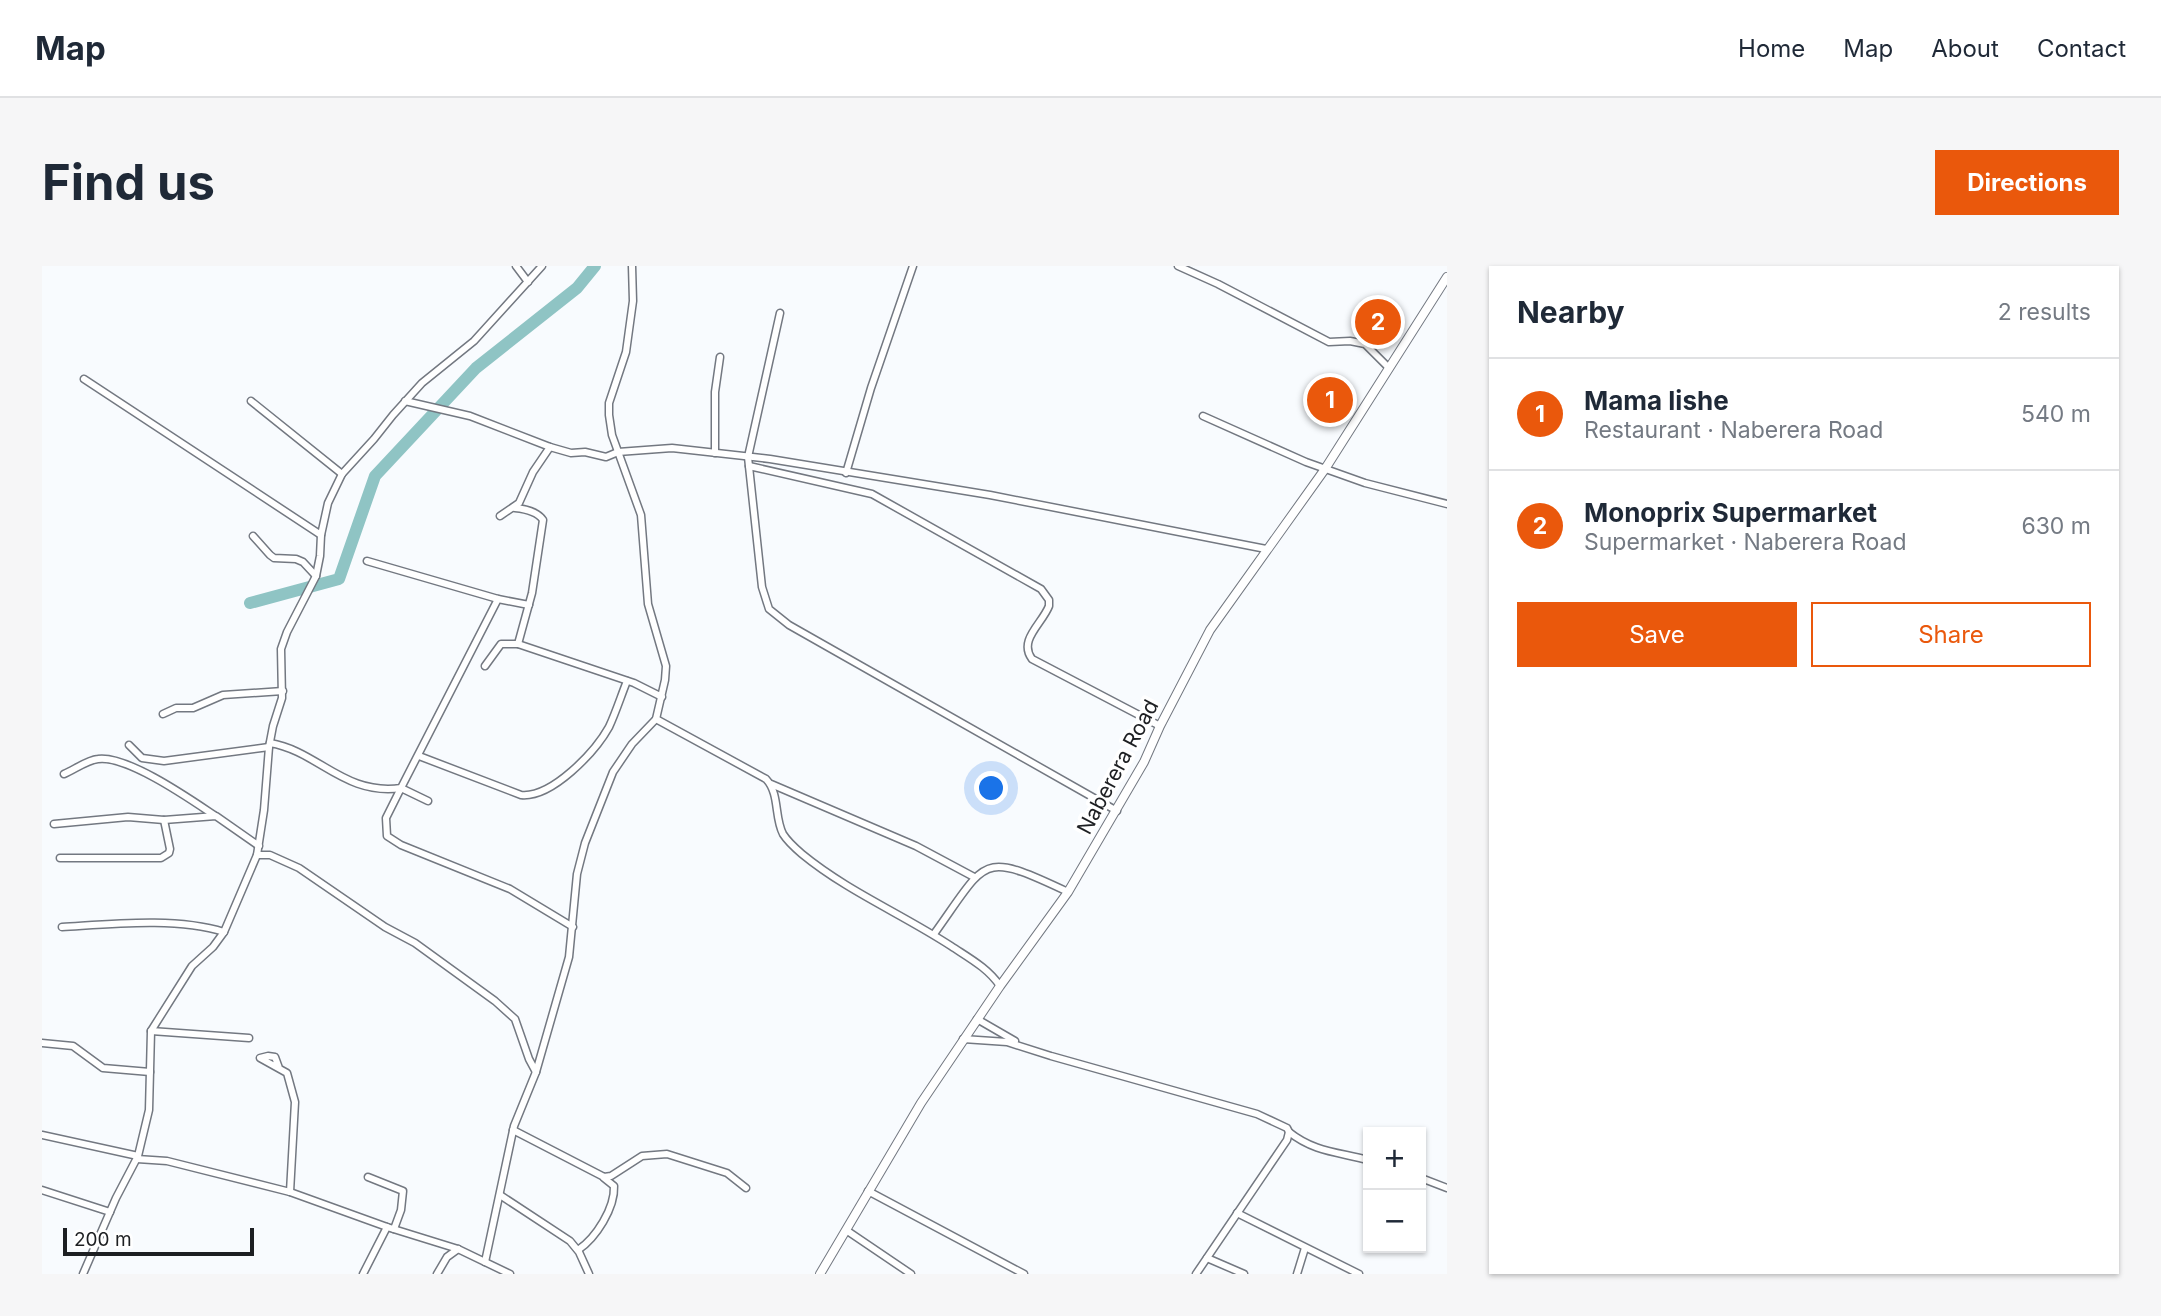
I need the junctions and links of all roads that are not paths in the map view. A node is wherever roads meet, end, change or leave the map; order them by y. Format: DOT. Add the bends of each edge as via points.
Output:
graph roads {
  1 [pos="516,266"];
  2 [pos="542,266"];
  3 [pos="632,266"];
  4 [pos="913,266"];
  5 [pos="1178,266"];
  6 [pos="1447,277"];
  7 [pos="528,282"];
  8 [pos="780,313"];
  9 [pos="720,357"];
  10 [pos="1389,368"];
  11 [pos="85,379"];
  12 [pos="251,401"];
  13 [pos="405,401"];
  14 [pos="1203,416"];
  15 [pos="550,447"];
  16 [pos="618,452"];
  17 [pos="715,453"];
  18 [pos="748,457"];
  19 [pos="749,466"];
  20 [pos="1325,469"];
  21 [pos="846,473"];
  22 [pos="342,474"];
  23 [pos="1447,504"];
  24 [pos="515,508"];
  25 [pos="500,516"];
  26 [pos="321,535"];
  27 [pos="253,536"];
  28 [pos="1266,550"];
  29 [pos="367,561"];
  30 [pos="316,576"];
  31 [pos="498,599"];
  32 [pos="529,605"];
  33 [pos="518,644"];
  34 [pos="485,666"];
  35 [pos="627,681"];
  36 [pos="283,691"];
  37 [pos="662,697"];
  38 [pos="163,714"];
  39 [pos="656,719"];
  40 [pos="1160,726"];
  41 [pos="129,744"];
  42 [pos="269,745"];
  43 [pos="419,756"];
  44 [pos="64,774"];
  45 [pos="771,784"];
  46 [pos="401,788"];
  47 [pos="428,801"];
  48 [pos="1117,811"];
  49 [pos="216,816"];
  50 [pos="164,820"];
  51 [pos="54,824"];
  52 [pos="259,846"];
  53 [pos="257,855"];
  54 [pos="60,858"];
  55 [pos="974,877"];
  56 [pos="1068,892"];
  57 [pos="62,927"];
  58 [pos="573,927"];
  59 [pos="223,932"];
  60 [pos="934,934"];
  61 [pos="1000,986"];
  62 [pos="977,1020"];
  63 [pos="151,1031"];
  64 [pos="249,1038"];
  65 [pos="964,1039"];
  66 [pos="42,1043"];
  67 [pos="1020,1045"];
  68 [pos="279,1068"];
  69 [pos="150,1072"];
  70 [pos="537,1072"];
  71 [pos="513,1130"];
  72 [pos="1289,1132"];
  73 [pos="42,1135"];
  74 [pos="137,1157"];
  75 [pos="1363,1159"];
  76 [pos="368,1177"];
  77 [pos="604,1177"];
  78 [pos="1426,1180"];
  79 [pos="746,1188"];
  80 [pos="1447,1188"];
  81 [pos="42,1190"];
  82 [pos="867,1191"];
  83 [pos="290,1192"];
  84 [pos="500,1195"];
  85 [pos="110,1212"];
  86 [pos="1237,1213"];
  87 [pos="391,1228"];
  88 [pos="846,1230"];
  89 [pos="1305,1248"];
  90 [pos="458,1249"];
  91 [pos="578,1250"];
  92 [pos="1207,1258"];
  93 [pos="485,1262"];
  94 [pos="83,1274"];
  95 [pos="363,1274"];
  96 [pos="437,1274"];
  97 [pos="510,1274"];
  98 [pos="589,1274"];
  99 [pos="820,1274"];
  100 [pos="911,1274"];
  101 [pos="1024,1274"];
  102 [pos="1196,1274"];
  103 [pos="1244,1274"];
  104 [pos="1297,1274"];
  105 [pos="1359,1274"];
  1 -- 7 [label="street"];
  2 -- 7 [label="street"];
  3 -- 16 [label="street" via="626,352 610,403"];
  4 -- 21 [label="street"];
  5 -- 10 [label="street" via="1329,342 1366,344"];
  6 -- 10 [label="street, Naberera Road"];
  7 -- 13 [label="street" via="474,341"];
  8 -- 18 [label="street"];
  9 -- 17 [label="street"];
  10 -- 20 [label="street, Naberera Road"];
  11 -- 26 [label="street"];
  12 -- 22 [label="street"];
  13 -- 15 [label="street" via="470,416"];
  13 -- 22 [label="street"];
  14 -- 20 [label="street"];
  15 -- 16 [label="street" via="600,457"];
  15 -- 24 [label="street"];
  16 -- 17 [label="street" via="672,448"];
  16 -- 37 [label="street" via="641,514 648,604 666,666"];
  17 -- 18 [label="street"];
  18 -- 19 [label="street"];
  18 -- 21 [label="street"];
  19 -- 40 [label="street" via="878,497 1041,589 1049,606 1028,641 1032,659"];
  19 -- 48 [label="street" via="762,587 769,609 789,625"];
  20 -- 23 [label="street"];
  20 -- 28 [label="street, Naberera Road"];
  21 -- 28 [label="street" via="990,495"];
  22 -- 26 [label="street" via="328,503"];
  24 -- 25 [label="street"];
  24 -- 32 [label="street" via="530,510 543,520"];
  26 -- 30 [label="street"];
  27 -- 30 [label="street" via="270,555 303,562"];
  28 -- 40 [label="street, Naberera Road" via="1210,630"];
  29 -- 31 [label="street"];
  30 -- 36 [label="street" via="284,639"];
  31 -- 32 [label="street"];
  31 -- 43 [label="street"];
  32 -- 33 [label="street"];
  33 -- 34 [label="street" via="501,644"];
  33 -- 35 [label="street"];
  35 -- 37 [label="street"];
  35 -- 43 [label="street" via="598,742 568,775 533,795 521,795"];
  36 -- 38 [label="street" via="223,695"];
  36 -- 42 [label="street"];
  37 -- 39 [label="street"];
  39 -- 45 [label="street"];
  39 -- 58 [label="street" via="624,754 604,791 579,864"];
  40 -- 48 [label="street, Naberera Road"];
  41 -- 42 [label="street" via="142,758 164,761"];
  42 -- 46 [label="street" via="298,752 356,784"];
  42 -- 52 [label="street"];
  43 -- 46 [label="street"];
  44 -- 49 [label="street" via="97,759 115,761"];
  45 -- 55 [label="street" via="916,846"];
  45 -- 60 [label="street" via="782,831 790,844 836,880"];
  46 -- 47 [label="street"];
  46 -- 58 [label="street" via="386,818 389,838 510,888"];
  48 -- 56 [label="street, Naberera Road"];
  49 -- 50 [label="street"];
  49 -- 52 [label="street"];
  50 -- 51 [label="street" via="128,817"];
  50 -- 54 [label="street" via="170,849 161,858"];
  52 -- 53 [label="street"];
  53 -- 59 [label="street"];
  53 -- 70 [label="street" via="290,863 495,1001 515,1019"];
  55 -- 56 [label="street" via="989,867 1004,866"];
  55 -- 60 [label="street"];
  56 -- 61 [label="street, Naberera Road"];
  57 -- 59 [label="street" via="163,924"];
  58 -- 70 [label="street"];
  59 -- 63 [label="street" via="192,965"];
  60 -- 61 [label="street" via="987,970"];
  61 -- 62 [label="street, Naberera Road"];
  62 -- 65 [label="street, Naberera Road"];
  62 -- 67 [label="street"];
  63 -- 64 [label="street"];
  63 -- 69 [label="street"];
  65 -- 67 [label="street"];
  65 -- 82 [label="street, Naberera Road"];
  66 -- 69 [label="street" via="73,1046 103,1068"];
  67 -- 72 [label="street" via="1257,1114 1282,1124"];
  68 -- 83 [label="street" via="287,1073 295,1102"];
  69 -- 74 [label="street" via="149,1110"];
  70 -- 71 [label="street"];
  71 -- 77 [label="street"];
  71 -- 84 [label="street"];
  72 -- 75 [label="street" via="1315,1149"];
  72 -- 86 [label="street"];
  73 -- 74 [label="street"];
  74 -- 83 [label="street"];
  74 -- 85 [label="street"];
  76 -- 87 [label="street" via="402,1191 401,1210"];
  77 -- 79 [label="street" via="657,1153 727,1173"];
  77 -- 91 [label="street" via="614,1186 614,1195 596,1234"];
  78 -- 80 [label="street"];
  81 -- 85 [label="street"];
  82 -- 88 [label="street, Naberera Road"];
  82 -- 101 [label="street"];
  83 -- 87 [label="street"];
  84 -- 91 [label="street" via="539,1218"];
  84 -- 93 [label="street"];
  85 -- 94 [label="street"];
  86 -- 89 [label="street"];
  86 -- 92 [label="street"];
  87 -- 90 [label="street"];
  87 -- 95 [label="street"];
  88 -- 99 [label="street, Naberera Road"];
  88 -- 100 [label="street"];
  89 -- 104 [label="street"];
  89 -- 105 [label="street"];
  90 -- 93 [label="street"];
  90 -- 96 [label="street"];
  91 -- 98 [label="street"];
  92 -- 102 [label="street"];
  92 -- 103 [label="street"];
  93 -- 97 [label="street"];
}
